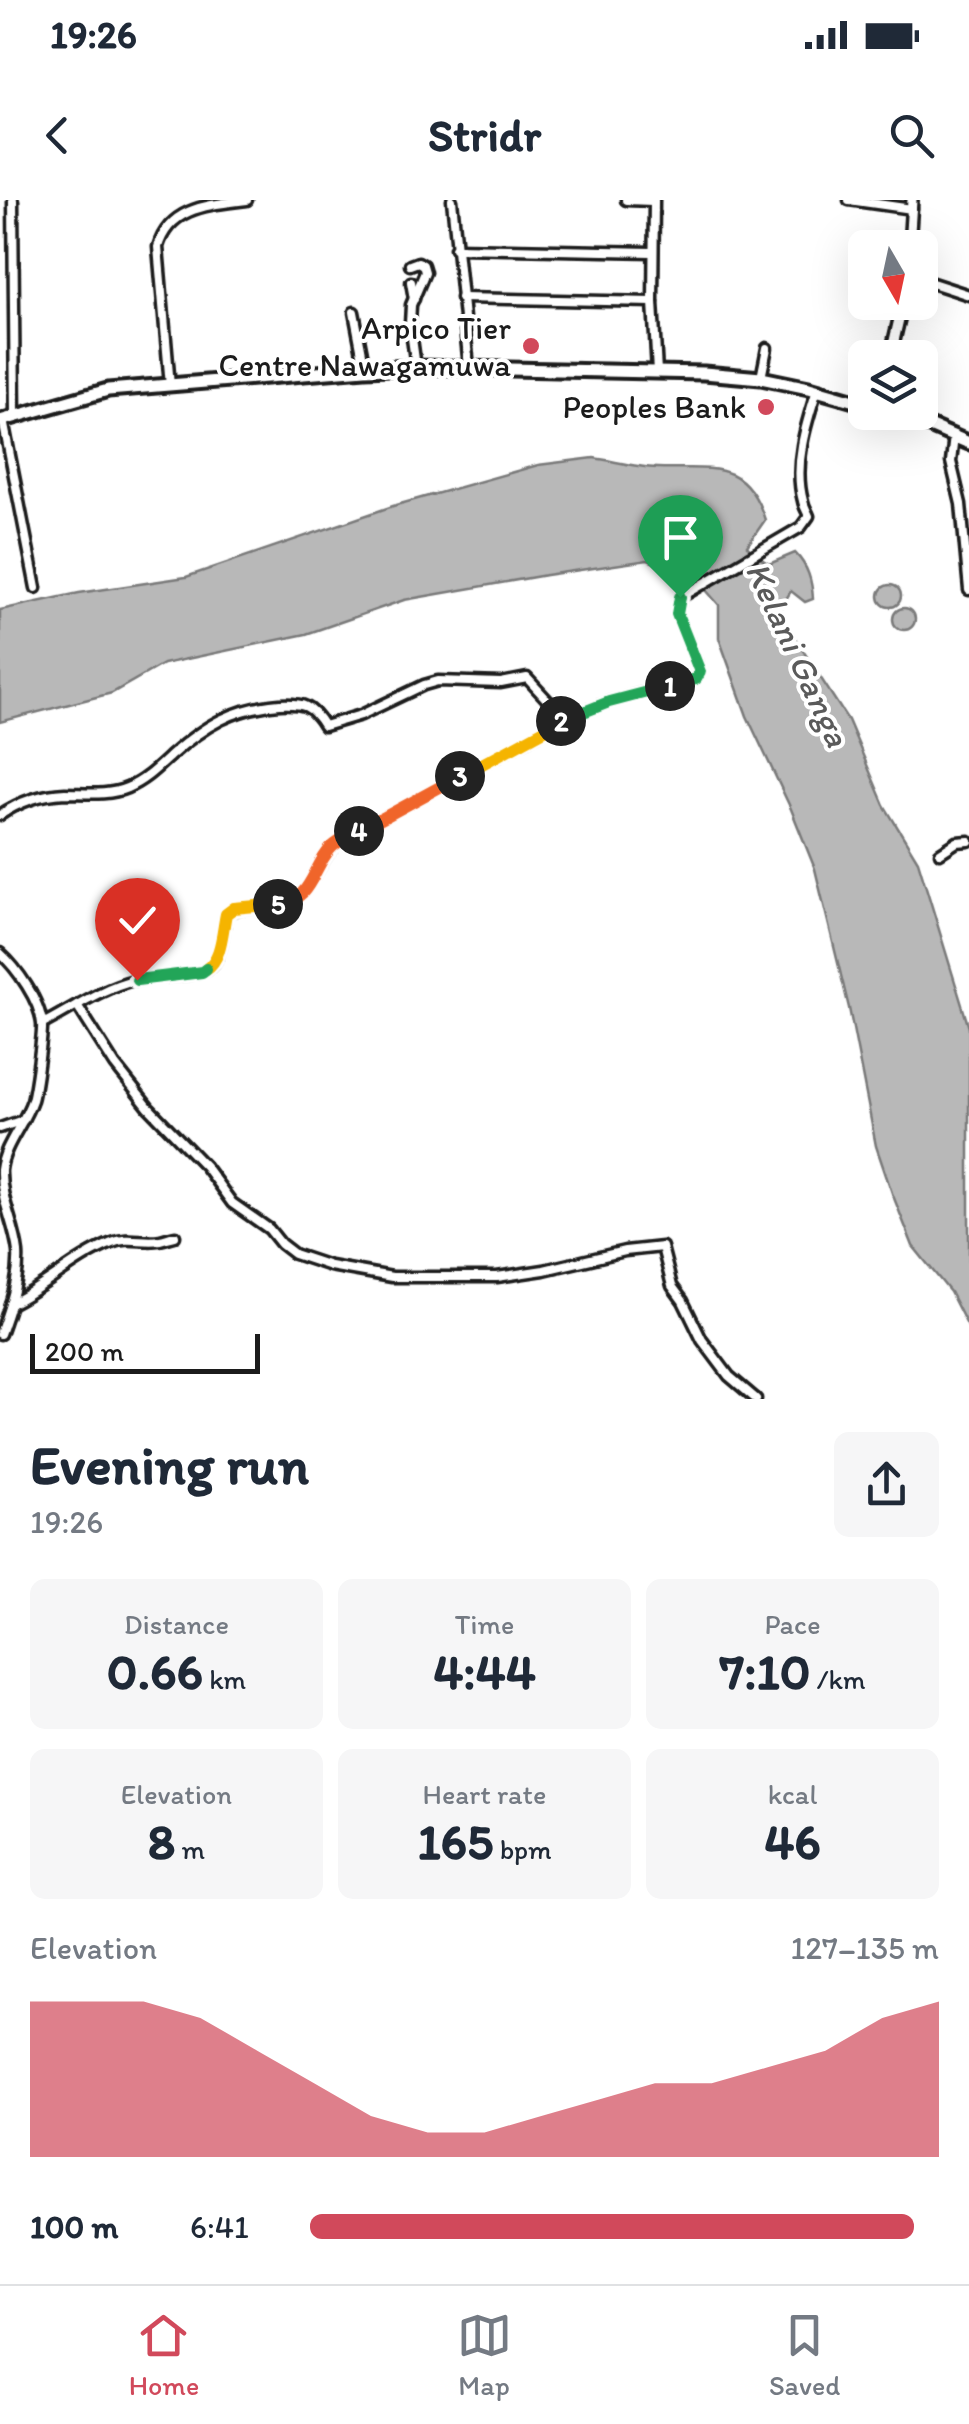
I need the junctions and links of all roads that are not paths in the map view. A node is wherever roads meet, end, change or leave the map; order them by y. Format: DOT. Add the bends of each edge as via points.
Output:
graph roads {
  1 [pos="13,200"];
  2 [pos="247,200"];
  3 [pos="452,200"];
  4 [pos="626,200"];
  5 [pos="654,200"];
  6 [pos="849,200"];
  7 [pos="912,205"];
  8 [pos="910,230"];
  9 [pos="455,248"];
  10 [pos="652,252"];
  11 [pos="410,266"];
  12 [pos="410,282"];
  13 [pos="938,285"];
  14 [pos="969,294"];
  15 [pos="414,298"];
  16 [pos="461,298"];
  17 [pos="653,302"];
  18 [pos="354,312"];
  19 [pos="767,348"];
  20 [pos="416,367"];
  21 [pos="469,367"];
  22 [pos="365,369"];
  23 [pos="657,372"];
  24 [pos="761,378"];
  25 [pos="170,386"];
  26 [pos="817,390"];
  27 [pos="848,399"];
  28 [pos="6,419"];
  29 [pos="938,430"];
  30 [pos="954,436"];
  31 [pos="969,444"];
  32 [pos="36,588"];
  33 [pos="969,590"];
  34 [pos="565,719"];
  35 [pos="0,814"];
  36 [pos="969,841"];
  37 [pos="940,852"];
  38 [pos="0,953"];
  39 [pos="77,1006"];
  40 [pos="42,1024"];
  41 [pos="23,1120"];
  42 [pos="0,1128"];
  43 [pos="175,1236"];
  44 [pos="10,1304"];
  45 [pos="0,1334"];
  46 [pos="756,1399"];
  1 -- 28 [label="street"];
  2 -- 25 [label="street" via="180,215 162,232"];
  3 -- 9 [label="street"];
  4 -- 5 [label="street"];
  5 -- 10 [label="street"];
  6 -- 7 [label="street"];
  7 -- 8 [label="street"];
  9 -- 10 [label="street"];
  9 -- 16 [label="street"];
  10 -- 17 [label="street"];
  11 -- 15 [label="street" via="418,262 425,272"];
  12 -- 15 [label="street"];
  13 -- 14 [label="street"];
  15 -- 20 [label="street"];
  16 -- 17 [label="street"];
  16 -- 21 [label="street"];
  17 -- 23 [label="street"];
  18 -- 22 [label="street"];
  19 -- 24 [label="street"];
  20 -- 21 [label="main road"];
  20 -- 22 [label="main road"];
  21 -- 23 [label="main road"];
  22 -- 25 [label="main road"];
  23 -- 24 [label="main road"];
  24 -- 26 [label="main road"];
  25 -- 28 [label="main road" via="108,390"];
  26 -- 27 [label="main road"];
  26 -- 34 [label="street" via="802,442 809,516 802,528 680,597 677,614 700,672 696,679"];
  28 -- 32 [label="street"];
  29 -- 30 [label="main road"];
  30 -- 31 [label="main road"];
  30 -- 33 [label="street"];
  34 -- 35 [label="street" via="527,678 438,681 324,726 300,703 260,706 223,716 127,788 59,793"];
  34 -- 39 [label="street" via="337,843 291,902 234,908 226,914 213,965 202,972 112,986"];
  36 -- 37 [label="street"];
  38 -- 40 [label="street" via="31,994"];
  39 -- 40 [label="street"];
  39 -- 46 [label="street" via="148,1108 232,1204 294,1254 392,1277 497,1278 662,1247 672,1286 702,1340"];
  40 -- 41 [label="street"];
  41 -- 42 [label="street"];
  41 -- 44 [label="street" via="1,1171 18,1253"];
  43 -- 44 [label="street" via="114,1242"];
  44 -- 45 [label="street"];
}
